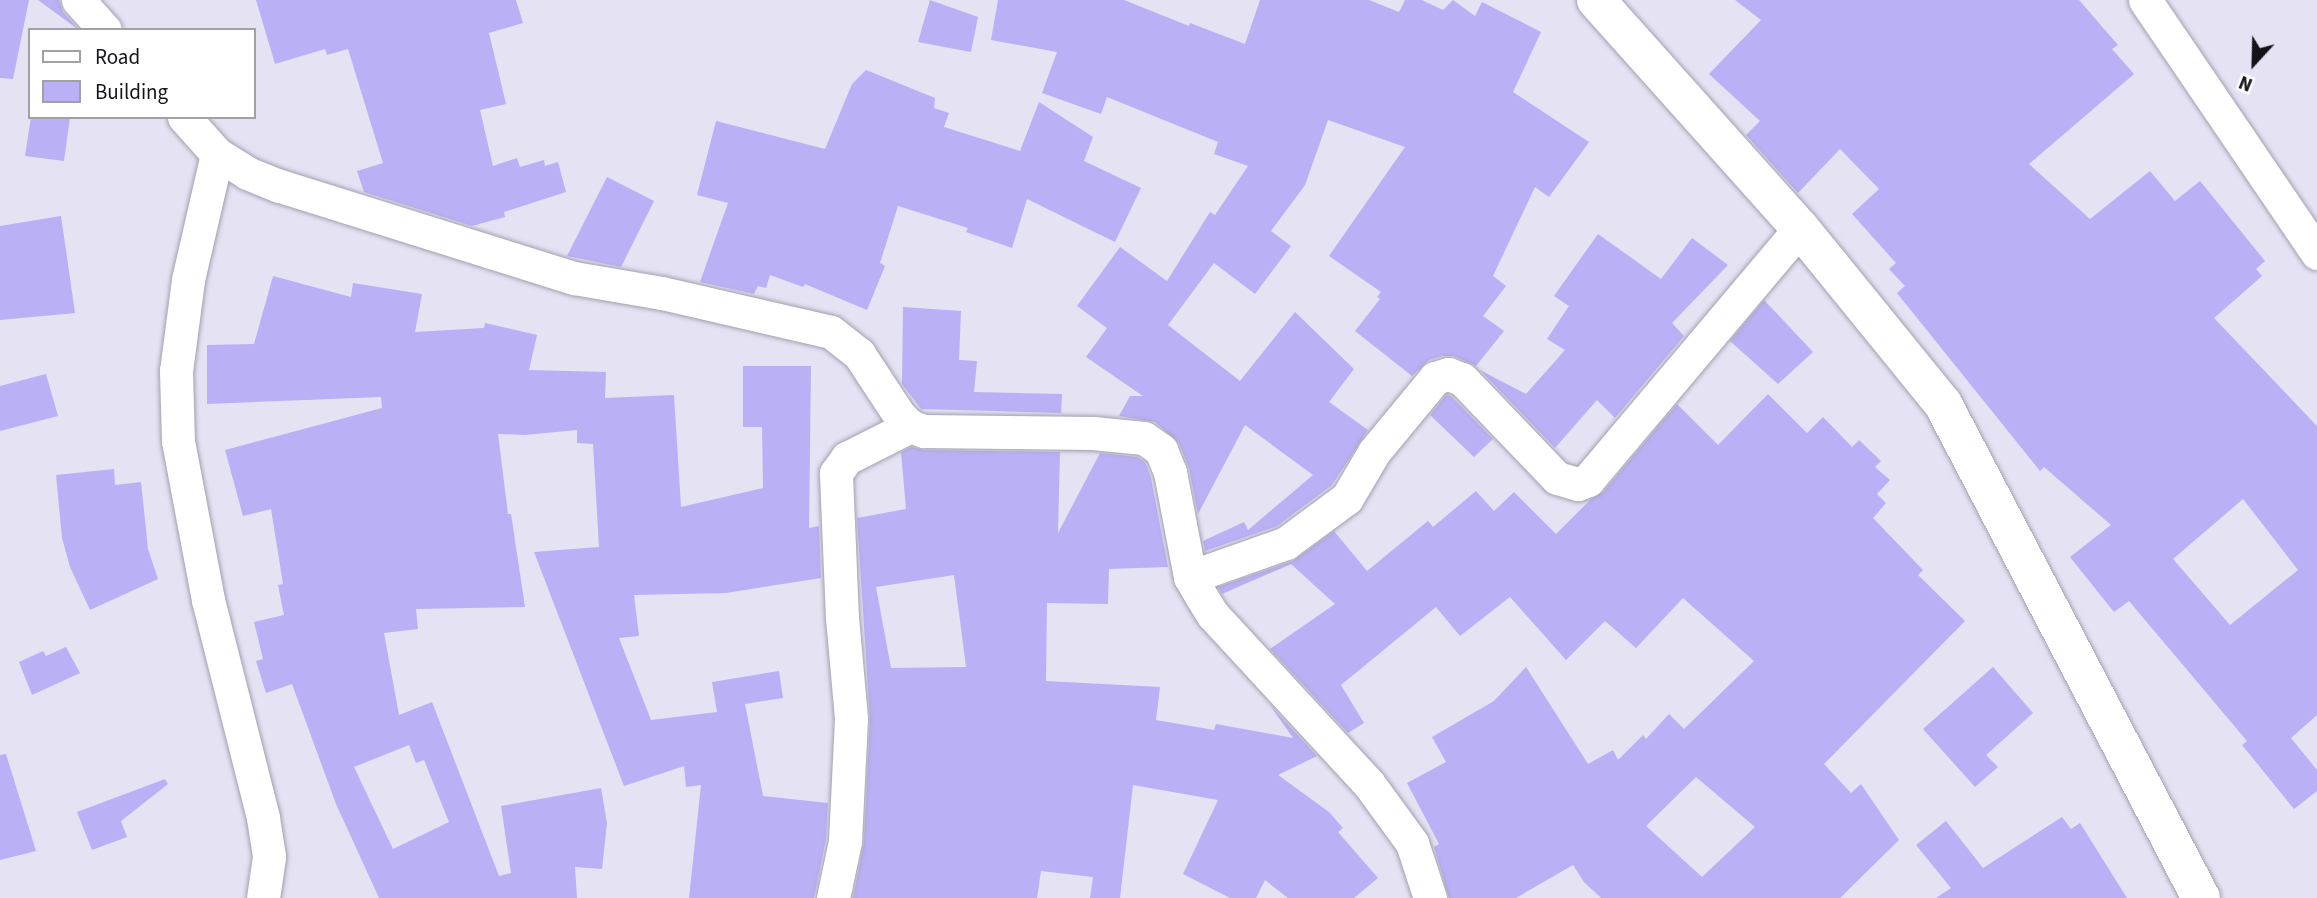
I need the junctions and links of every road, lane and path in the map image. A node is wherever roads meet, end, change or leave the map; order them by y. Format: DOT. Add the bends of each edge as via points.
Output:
graph roads {
  1 [pos="79,0"];
  2 [pos="1596,0"];
  3 [pos="2146,0"];
  4 [pos="103,28"];
  5 [pos="186,119"];
  6 [pos="217,154"];
  7 [pos="1800,228"];
  8 [pos="2317,253"];
  9 [pos="910,426"];
  10 [pos="1190,577"];
  11 [pos="263,898"];
  12 [pos="833,898"];
  13 [pos="1430,898"];
  14 [pos="2201,898"];
  1 -- 4 [label="street"];
  2 -- 7 [label="street"];
  3 -- 8 [label="street"];
  5 -- 6 [label="street"];
  6 -- 9 [label="street" via="280,186 574,278 831,332 859,354"];
  6 -- 11 [label="street" via="187,280 176,371 178,441 208,600 263,818 269,857"];
  7 -- 10 [label="street" via="1588,480 1578,484 1557,478 1462,379 1448,374 1435,379 1374,452 1347,498 1286,543"];
  7 -- 14 [label="street" via="1943,404"];
  9 -- 10 [label="street" via="944,433 1093,433 1144,438 1161,450 1170,472"];
  9 -- 12 [label="street" via="848,457 835,473 851,718 845,841"];
  10 -- 13 [label="street" via="1213,615 1369,784 1412,843"];
}
